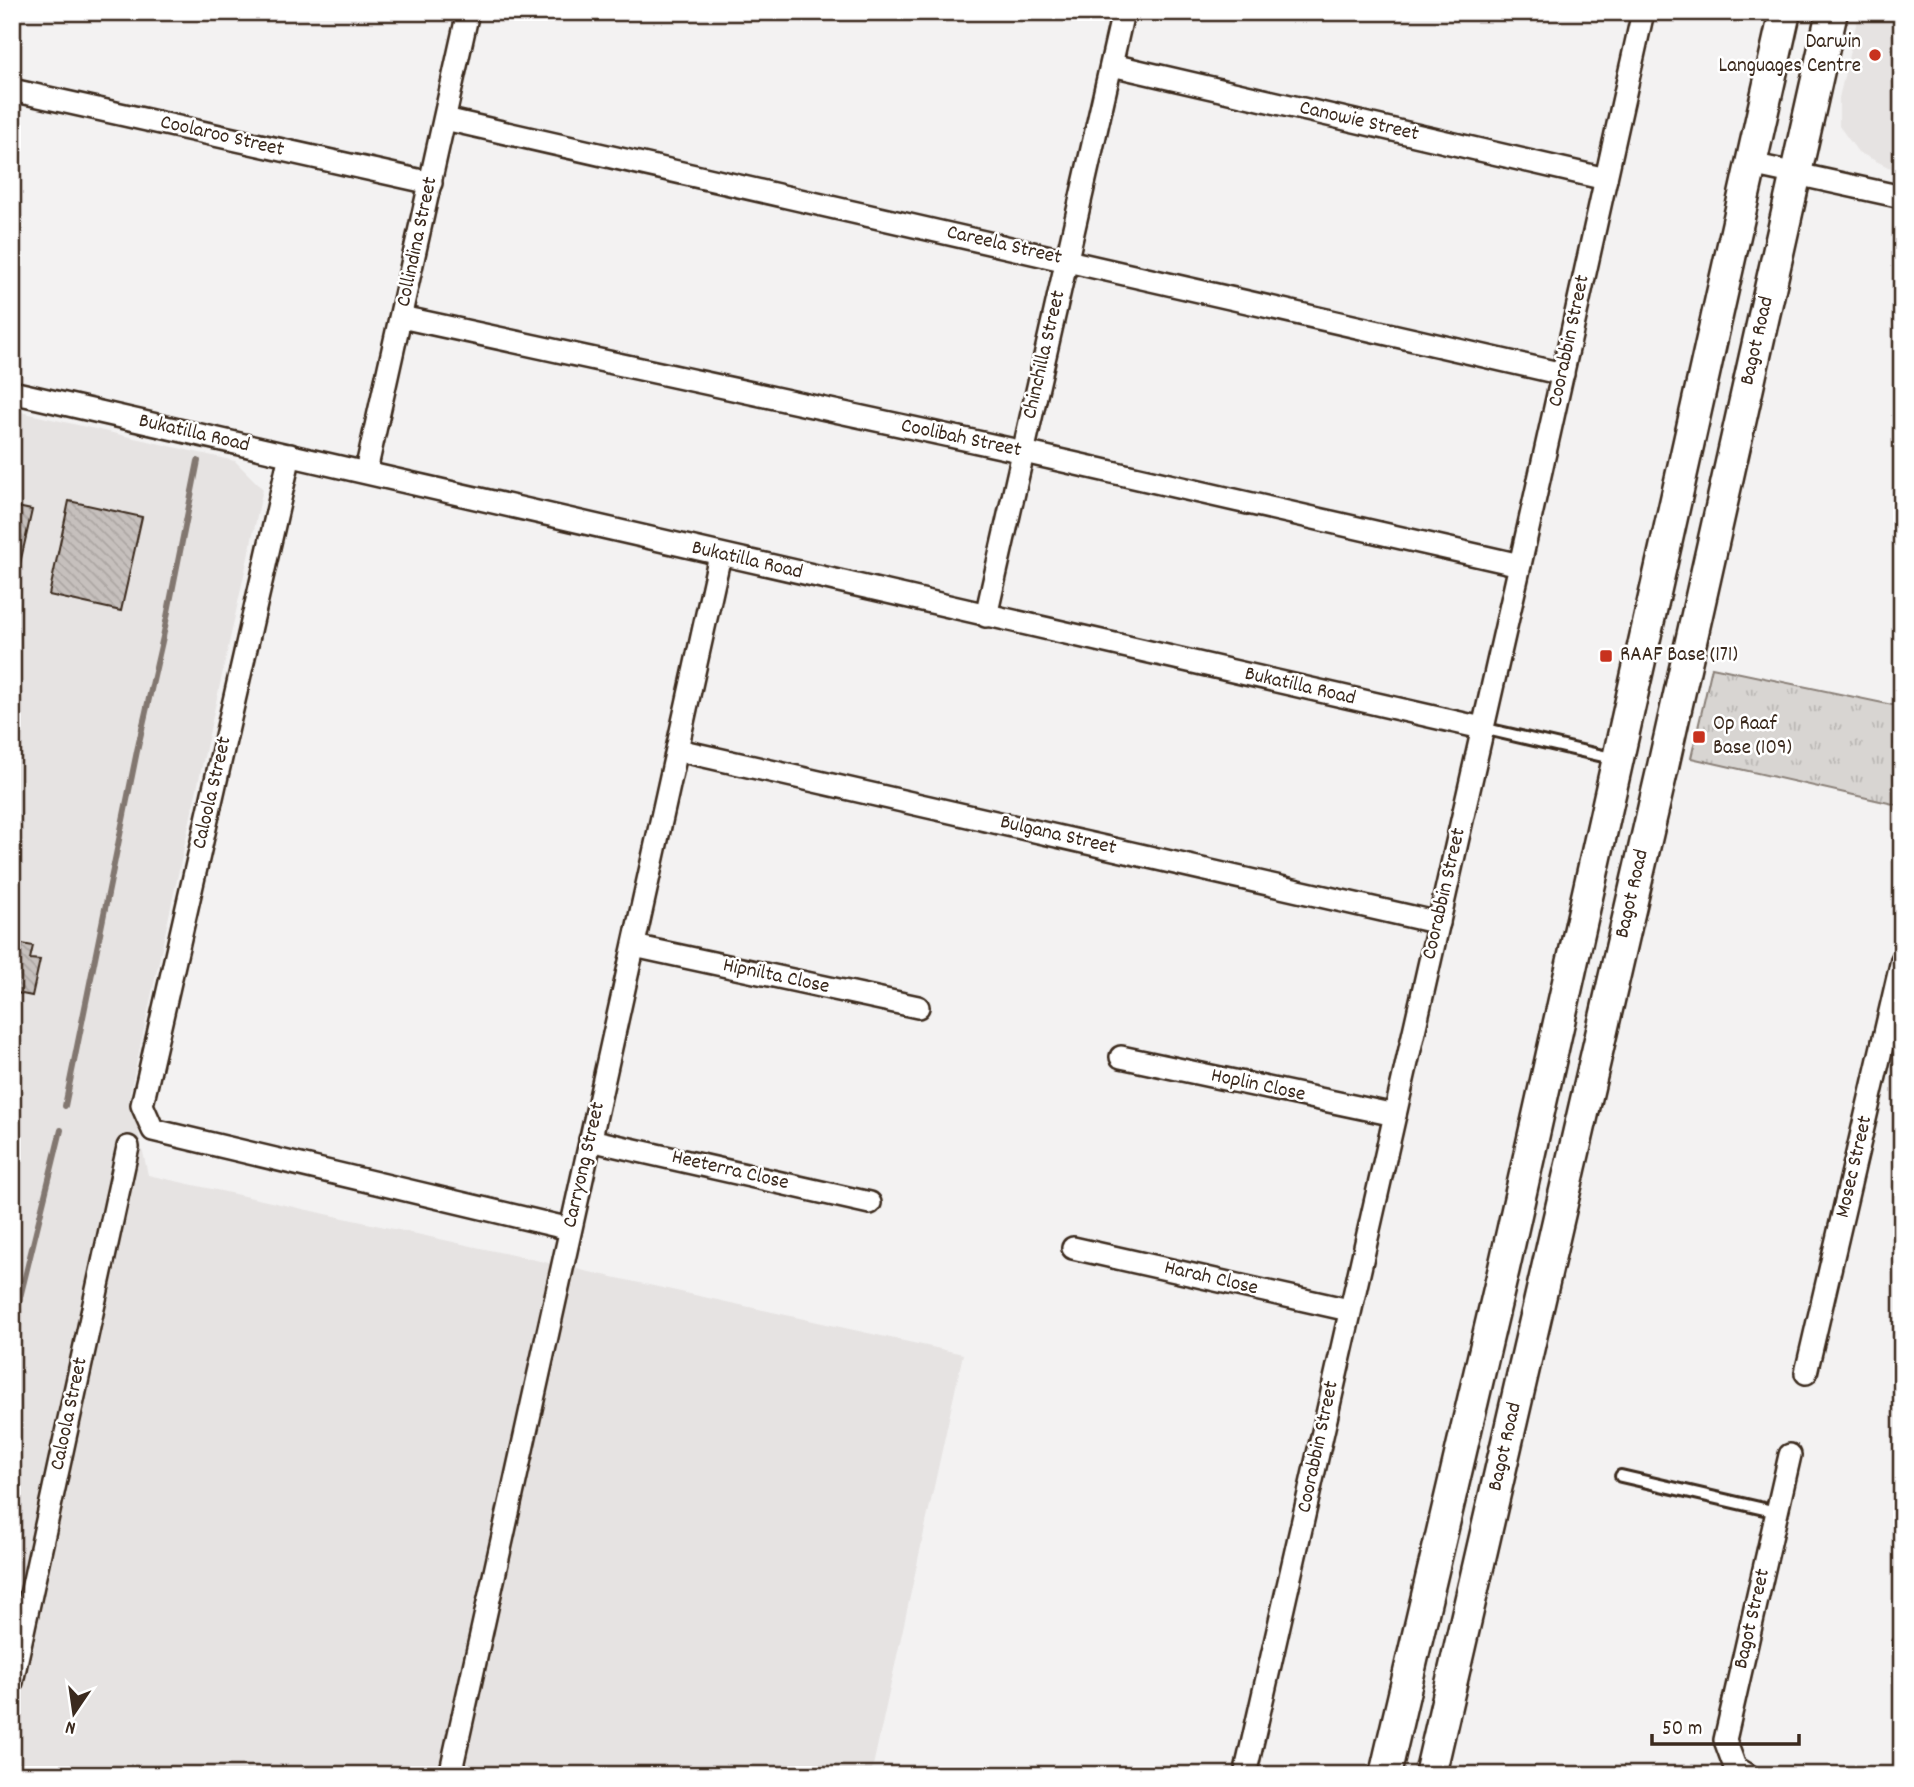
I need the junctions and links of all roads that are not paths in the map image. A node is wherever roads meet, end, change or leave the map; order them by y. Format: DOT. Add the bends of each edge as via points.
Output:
graph roads {
  1 [pos="468,12"];
  2 [pos="1123,12"];
  3 [pos="1643,12"];
  4 [pos="1785,12"];
  5 [pos="1832,12"];
  6 [pos="1112,65"];
  7 [pos="12,90"];
  8 [pos="446,120"];
  9 [pos="1751,164"];
  10 [pos="1796,174"];
  11 [pos="1606,178"];
  12 [pos="431,183"];
  13 [pos="1902,197"];
  14 [pos="1067,260"];
  15 [pos="401,317"];
  16 [pos="1563,374"];
  17 [pos="12,392"];
  18 [pos="1024,452"];
  19 [pos="290,455"];
  20 [pos="366,471"];
  21 [pos="720,555"];
  22 [pos="1520,565"];
  23 [pos="986,616"];
  24 [pos="1482,729"];
  25 [pos="678,750"];
  26 [pos="1619,760"];
  27 [pos="1439,923"];
  28 [pos="634,946"];
  29 [pos="1902,960"];
  30 [pos="1898,1000"];
  31 [pos="918,1007"];
  32 [pos="1121,1057"];
  33 [pos="1395,1115"];
  34 [pos="590,1140"];
  35 [pos="128,1147"];
  36 [pos="870,1203"];
  37 [pos="570,1229"];
  38 [pos="1073,1248"];
  39 [pos="1349,1310"];
  40 [pos="1806,1373"];
  41 [pos="1790,1455"];
  42 [pos="1620,1476"];
  43 [pos="1777,1512"];
  44 [pos="12,1682"];
  45 [pos="450,1775"];
  46 [pos="1245,1775"];
  47 [pos="1385,1775"];
  48 [pos="1430,1775"];
  49 [pos="1748,1775"];
  1 -- 8 [label="street, Collindina Street"];
  2 -- 6 [label="street, Chinchilla Street"];
  3 -- 11 [label="street, Coorabbin Street"];
  4 -- 9 [label="main road, Bagot Road"];
  5 -- 10 [label="main road, Bagot Road"];
  6 -- 11 [label="street, Canowie Street"];
  6 -- 14 [label="street, Chinchilla Street"];
  7 -- 12 [label="street, Coolaroo Street"];
  8 -- 12 [label="street, Collindina Street"];
  8 -- 14 [label="street, Careela Street"];
  9 -- 10 [label="street"];
  9 -- 26 [label="main road, Bagot Road"];
  10 -- 13 [label="street"];
  10 -- 48 [label="main road, Bagot Road"];
  11 -- 16 [label="street, Coorabbin Street"];
  12 -- 15 [label="street, Collindina Street"];
  14 -- 16 [label="street, Careela Street"];
  14 -- 18 [label="street, Chinchilla Street"];
  15 -- 18 [label="street, Coolibah Street"];
  15 -- 20 [label="street, Collindina Street"];
  16 -- 22 [label="street, Coorabbin Street"];
  17 -- 19 [label="street, Bukatilla Road"];
  18 -- 22 [label="street, Coolibah Street"];
  18 -- 23 [label="street, Chinchilla Street"];
  19 -- 20 [label="street, Bukatilla Road"];
  19 -- 37 [label="street, Caloola Street" via="142,1105 153,1130"];
  20 -- 21 [label="street, Bukatilla Road"];
  21 -- 23 [label="street, Bukatilla Road"];
  21 -- 25 [label="street, Carryong Street"];
  22 -- 24 [label="street, Coorabbin Street"];
  23 -- 24 [label="street, Bukatilla Road"];
  24 -- 26 [label="lane"];
  24 -- 27 [label="street, Coorabbin Street"];
  25 -- 27 [label="street, Bulgana Street"];
  25 -- 28 [label="street, Carryong Street"];
  26 -- 47 [label="main road, Bagot Road"];
  27 -- 33 [label="street, Coorabbin Street"];
  28 -- 31 [label="street, Hipnilta Close"];
  28 -- 34 [label="street, Carryong Street"];
  29 -- 30 [label="street, Mosec Street"];
  30 -- 40 [label="street, Mosec Street"];
  32 -- 33 [label="street, Hoplin Close"];
  33 -- 39 [label="street, Coorabbin Street"];
  34 -- 36 [label="street, Heeterra Close"];
  34 -- 37 [label="street, Carryong Street"];
  35 -- 44 [label="street, Caloola Street"];
  37 -- 45 [label="street, Carryong Street"];
  38 -- 39 [label="street, Harah Close"];
  39 -- 46 [label="street, Coorabbin Street"];
  41 -- 43 [label="street, Bagot Street"];
  42 -- 43 [label="lane"];
  43 -- 49 [label="street, Bagot Street" via="1726,1740 1735,1768"];
}
